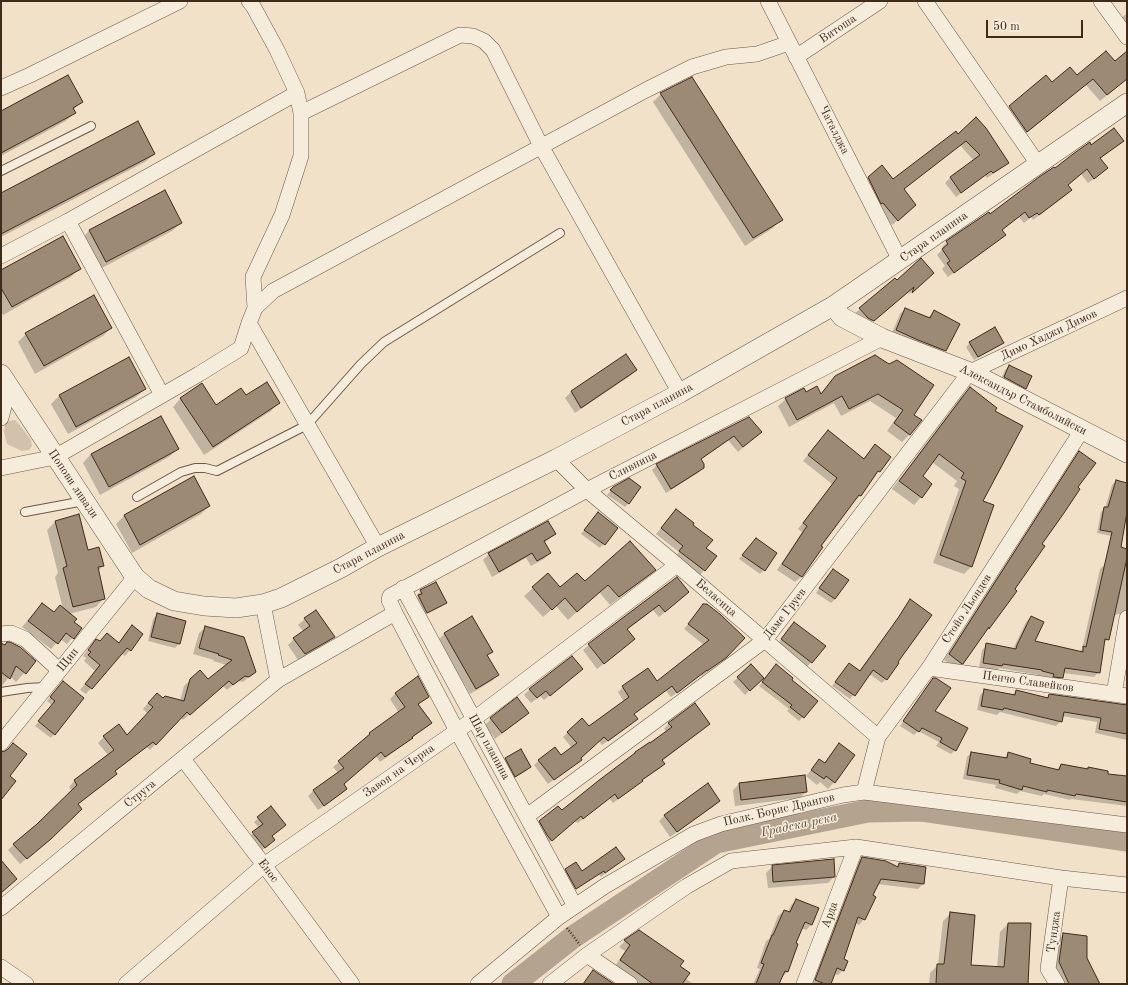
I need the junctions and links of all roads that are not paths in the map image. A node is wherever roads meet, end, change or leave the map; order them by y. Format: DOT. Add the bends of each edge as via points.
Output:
graph roads {
  1 [pos="180,1"];
  2 [pos="249,1"];
  3 [pos="768,1"];
  4 [pos="880,1"];
  5 [pos="925,1"];
  6 [pos="1100,1"];
  7 [pos="1127,37"];
  8 [pos="789,43"];
  9 [pos="796,57"];
  10 [pos="1,88"];
  11 [pos="297,93"];
  12 [pos="1127,103"];
  13 [pos="301,113"];
  14 [pos="91,126"];
  15 [pos="541,146"];
  16 [pos="1038,164"];
  17 [pos="1,171"];
  18 [pos="68,221"];
  19 [pos="560,233"];
  20 [pos="1,256"];
  21 [pos="900,260"];
  22 [pos="1127,298"];
  23 [pos="833,306"];
  24 [pos="255,308"];
  25 [pos="249,323"];
  26 [pos="882,338"];
  27 [pos="970,372"];
  28 [pos="5,380"];
  29 [pos="680,393"];
  30 [pos="162,395"];
  31 [pos="1,418"];
  32 [pos="307,425"];
  33 [pos="1082,430"];
  34 [pos="1123,447"];
  35 [pos="55,458"];
  36 [pos="556,459"];
  37 [pos="1,468"];
  38 [pos="587,490"];
  39 [pos="137,497"];
  40 [pos="84,501"];
  41 [pos="25,512"];
  42 [pos="378,547"];
  43 [pos="677,565"];
  44 [pos="135,577"];
  45 [pos="403,588"];
  46 [pos="149,590"];
  47 [pos="264,604"];
  48 [pos="392,606"];
  49 [pos="1127,618"];
  50 [pos="1,634"];
  51 [pos="765,640"];
  52 [pos="929,668"];
  53 [pos="60,670"];
  54 [pos="278,680"];
  55 [pos="46,687"];
  56 [pos="1,692"];
  57 [pos="1121,695"];
  58 [pos="474,719"];
  59 [pos="457,731"];
  60 [pos="878,737"];
  61 [pos="1,743"];
  62 [pos="183,760"];
  63 [pos="864,792"];
  64 [pos="527,816"];
  65 [pos="1127,825"];
  66 [pos="856,847"];
  67 [pos="264,865"];
  68 [pos="1061,878"];
  69 [pos="1127,885"];
  70 [pos="575,906"];
  71 [pos="1,908"];
  72 [pos="559,917"];
  73 [pos="587,955"];
  74 [pos="1,967"];
  75 [pos="26,984"];
  76 [pos="126,984"];
  77 [pos="352,984"];
  78 [pos="478,984"];
  79 [pos="550,984"];
  80 [pos="630,984"];
  81 [pos="804,984"];
  82 [pos="1056,984"];
  1 -- 10 [label="street"];
  2 -- 11 [label="street" via="277,50"];
  3 -- 8 [label="street, Чаталджа"];
  4 -- 9 [label="street, Витоша"];
  5 -- 16 [label="street"];
  6 -- 7 [label="street"];
  8 -- 9 [label="street, Чаталджа"];
  8 -- 15 [label="street" via="757,54 726,57 692,67"];
  9 -- 21 [label="street, Чаталджа"];
  11 -- 13 [label="street"];
  11 -- 18 [label="street"];
  12 -- 16 [label="street, Стара планина"];
  13 -- 15 [label="street" via="460,35 473,36 484,41 493,50"];
  13 -- 24 [label="street" via="300,156 282,215 253,277"];
  14 -- 17 [label="lane"];
  15 -- 24 [label="street" via="273,292"];
  15 -- 29 [label="street"];
  16 -- 21 [label="street, Стара планина"];
  18 -- 20 [label="street"];
  18 -- 30 [label="street"];
  19 -- 32 [label="lane" via="384,342"];
  21 -- 23 [label="street, Стара планина"];
  22 -- 27 [label="street, Димо Хаджи Димов"];
  23 -- 26 [label="street, Александър Стамболийски" via="842,317"];
  23 -- 29 [label="street, Стара планина"];
  24 -- 25 [label="street"];
  25 -- 30 [label="street" via="241,348"];
  25 -- 32 [label="street"];
  26 -- 27 [label="street, Александър Стамболийски"];
  26 -- 38 [label="street, Сливница"];
  27 -- 33 [label="street, Александър Стамболийски"];
  27 -- 51 [label="street, Даме Груев"];
  28 -- 31 [label="street"];
  28 -- 35 [label="street, Попови ливади"];
  29 -- 36 [label="street, Стара планина"];
  30 -- 35 [label="street"];
  32 -- 39 [label="lane" via="217,471 195,468 181,472"];
  32 -- 42 [label="street"];
  33 -- 34 [label="street, Александър Стамболийски"];
  33 -- 52 [label="street, Стойо Льондев"];
  35 -- 37 [label="street"];
  35 -- 40 [label="street, Попови ливади"];
  36 -- 38 [label="street, Беласица"];
  36 -- 42 [label="street, Стара планина"];
  38 -- 43 [label="street, Беласица"];
  38 -- 45 [label="street, Сливница"];
  40 -- 41 [label="lane"];
  40 -- 44 [label="street, Попови ливади"];
  42 -- 47 [label="street, Стара планина" via="341,568"];
  43 -- 51 [label="street, Беласица"];
  43 -- 58 [label="street, Завоя на Черна"];
  44 -- 46 [label="street, Попови ливади"];
  44 -- 53 [label="street, Щип"];
  45 -- 48 [label="street, Сливница" via="390,596"];
  45 -- 58 [label="street, Шар планина"];
  46 -- 47 [label="street, Стара планина" via="174,601 204,606 236,608"];
  47 -- 54 [label="street"];
  48 -- 54 [label="street, Струга"];
  48 -- 59 [label="street, Шар планина"];
  49 -- 57 [label="street"];
  50 -- 53 [label="street" via="11,632 25,639"];
  51 -- 60 [label="street, Беласица"];
  51 -- 64 [label="street, Даме Груев"];
  52 -- 57 [label="street, Пенчо Славейков"];
  52 -- 60 [label="street, Стойо Льондев"];
  53 -- 55 [label="street, Щип"];
  54 -- 62 [label="street, Струга"];
  55 -- 56 [label="lane"];
  55 -- 61 [label="street, Щип"];
  58 -- 59 [label="street, Завоя на Черна"];
  58 -- 64 [label="street, Шар планина"];
  59 -- 67 [label="street, Завоя на Черна"];
  59 -- 72 [label="street, Шар планина"];
  60 -- 63 [label="street, Стойо Льондев"];
  62 -- 67 [label="street, Енос"];
  62 -- 71 [label="street, Струга"];
  63 -- 65 [label="street, Полк. Борис Дрангов"];
  63 -- 70 [label="street, Полк. Борис Дрангов" via="720,824 694,834 604,886"];
  64 -- 70 [label="street, Шар планина"];
  66 -- 68 [label="street"];
  66 -- 73 [label="street" via="731,861 687,886"];
  66 -- 81 [label="street, Арда"];
  67 -- 76 [label="street, Завоя на Черна"];
  67 -- 77 [label="street, Енос"];
  68 -- 69 [label="street"];
  68 -- 82 [label="street, Тунджа" via="1048,969"];
  70 -- 72 [label="street, Полк. Борис Дрангов"];
  72 -- 78 [label="street, Полк. Борис Дрангов"];
  73 -- 79 [label="street"];
  73 -- 80 [label="street"];
  74 -- 75 [label="street"];
}
